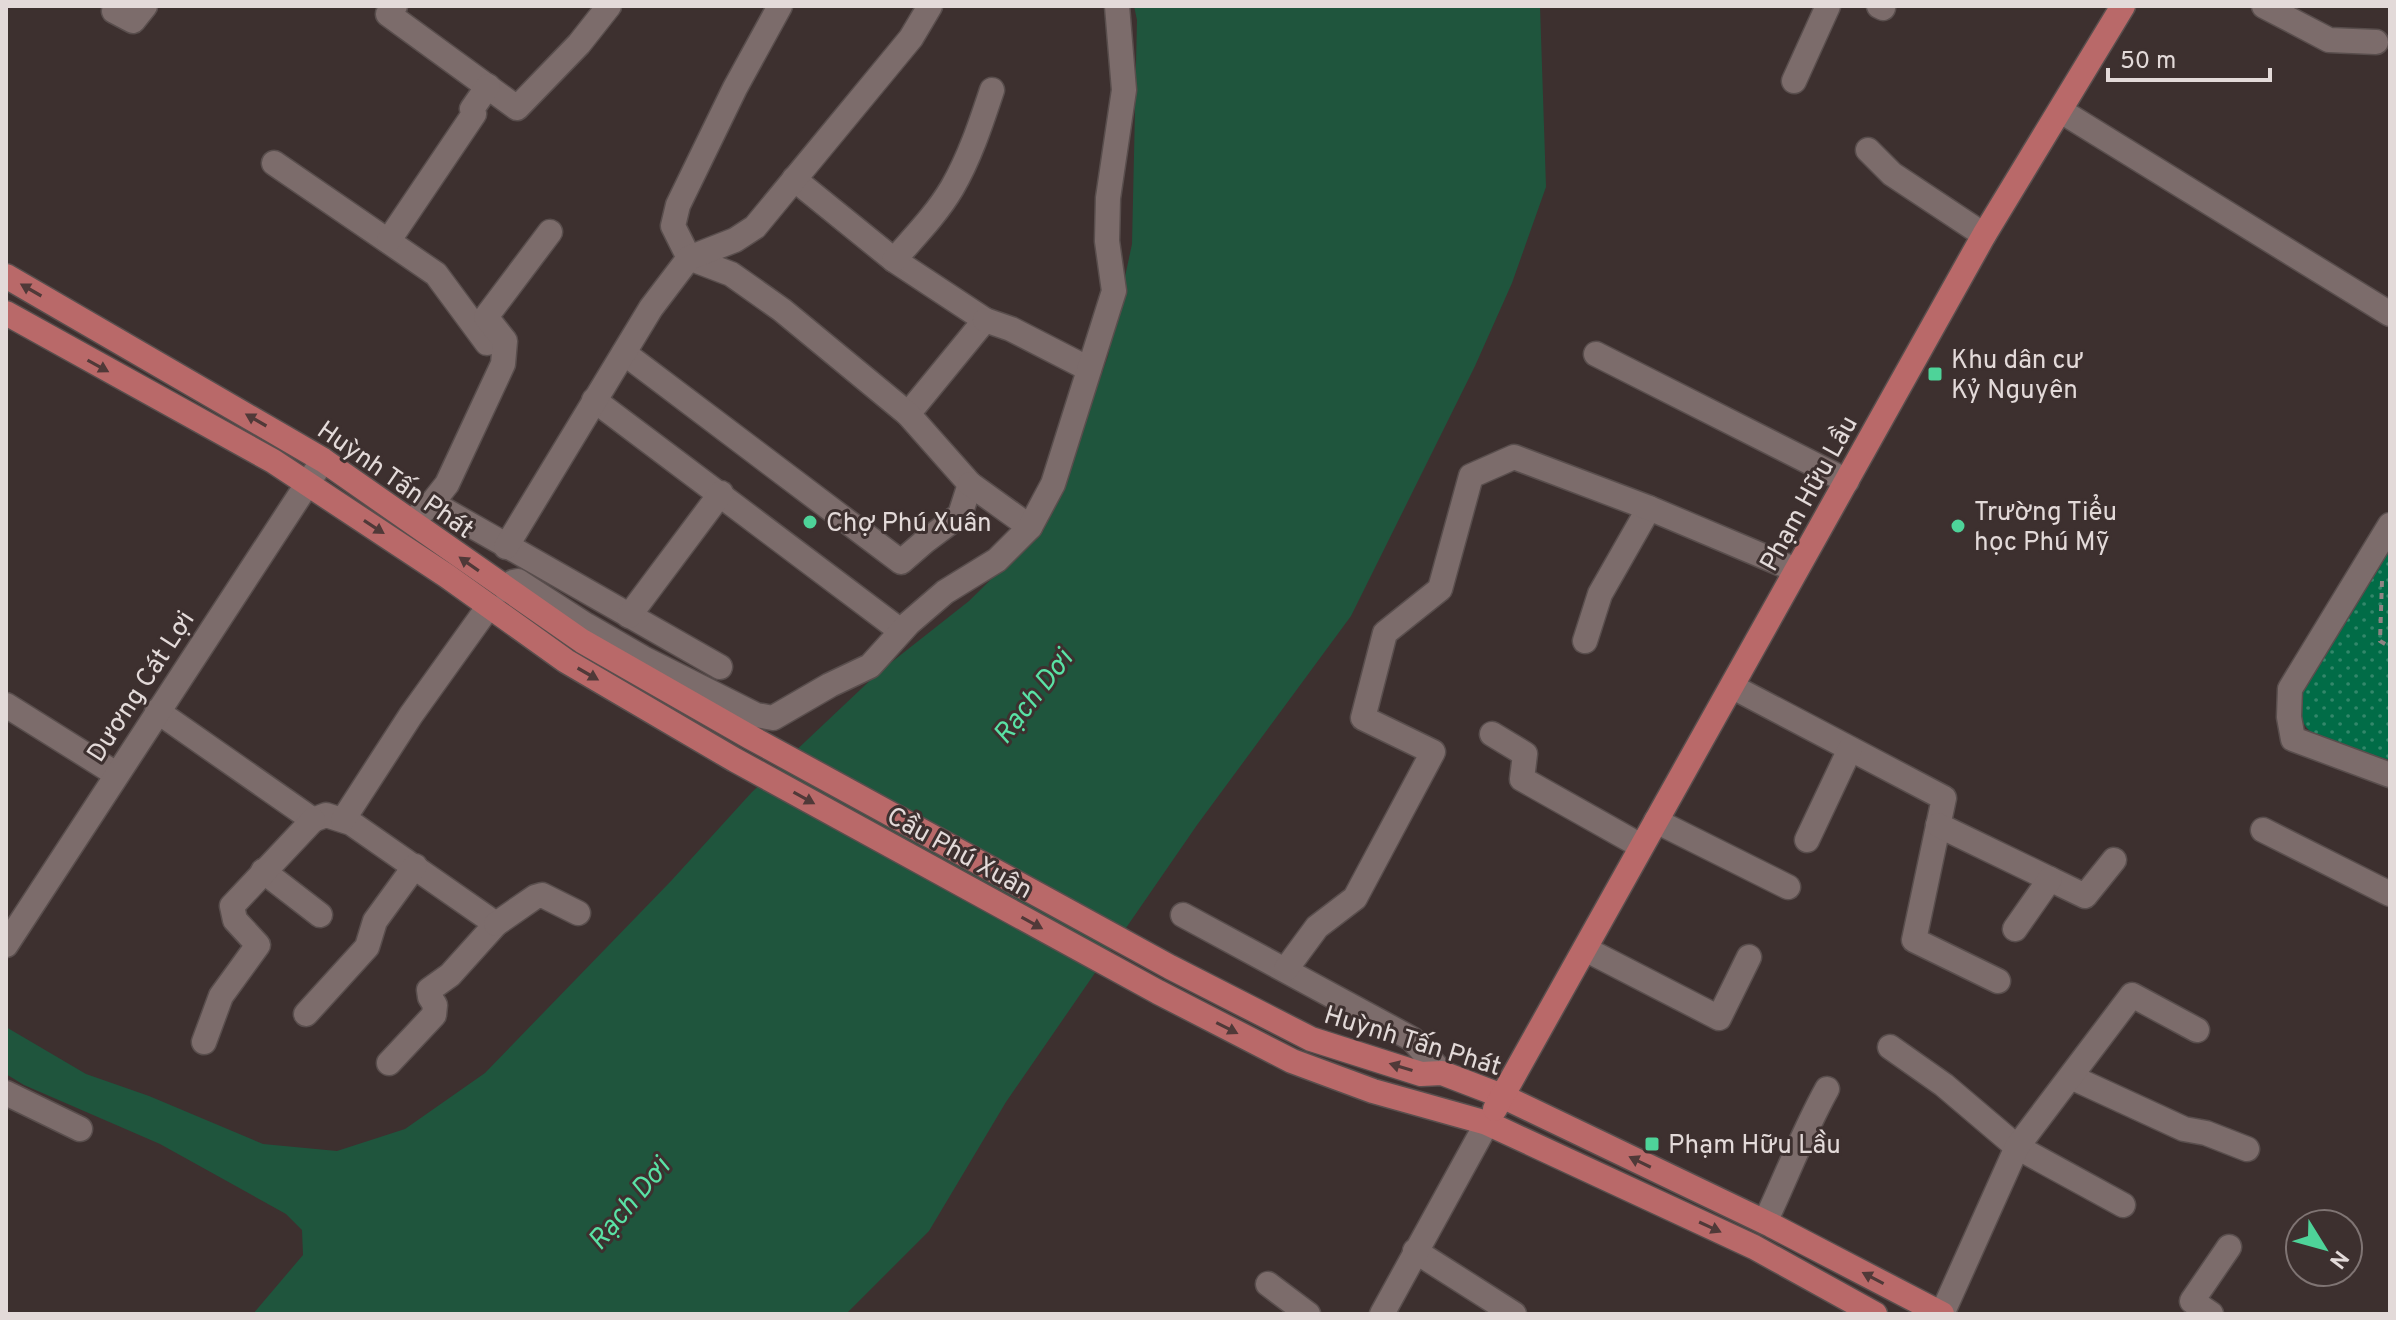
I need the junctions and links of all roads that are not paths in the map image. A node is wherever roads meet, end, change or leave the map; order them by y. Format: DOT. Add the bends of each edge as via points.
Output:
graph roads {
  1 [pos="145,6"];
  2 [pos="395,6"];
  3 [pos="609,6"];
  4 [pos="780,6"];
  5 [pos="930,6"];
  6 [pos="1117,6"];
  7 [pos="1828,6"];
  8 [pos="2123,6"];
  9 [pos="2264,6"];
  10 [pos="114,11"];
  11 [pos="2376,42"];
  12 [pos="1794,81"];
  13 [pos="488,86"];
  14 [pos="992,90"];
  15 [pos="2061,111"];
  16 [pos="1868,150"];
  17 [pos="274,163"];
  18 [pos="794,179"];
  19 [pos="550,232"];
  20 [pos="1984,235"];
  21 [pos="389,240"];
  22 [pos="689,258"];
  23 [pos="894,260"];
  24 [pos="6,276"];
  25 [pos="2390,314"];
  26 [pos="8,317"];
  27 [pos="985,320"];
  28 [pos="624,353"];
  29 [pos="1596,354"];
  30 [pos="503,364"];
  31 [pos="1089,369"];
  32 [pos="594,400"];
  33 [pos="908,414"];
  34 [pos="323,460"];
  35 [pos="1847,481"];
  36 [pos="308,484"];
  37 [pos="970,484"];
  38 [pos="721,493"];
  39 [pos="432,503"];
  40 [pos="1649,508"];
  41 [pos="412,521"];
  42 [pos="2390,525"];
  43 [pos="1030,527"];
  44 [pos="506,547"];
  45 [pos="1796,570"];
  46 [pos="498,598"];
  47 [pos="629,616"];
  48 [pos="901,631"];
  49 [pos="1585,641"];
  50 [pos="720,667"];
  51 [pos="1733,687"];
  52 [pos="6,705"];
  53 [pos="157,711"];
  54 [pos="1492,734"];
  55 [pos="750,737"];
  56 [pos="1850,749"];
  57 [pos="735,760"];
  58 [pos="116,774"];
  59 [pos="2390,775"];
  60 [pos="313,820"];
  61 [pos="343,820"];
  62 [pos="1656,821"];
  63 [pos="1938,825"];
  64 [pos="2263,830"];
  65 [pos="1807,840"];
  66 [pos="1641,846"];
  67 [pos="2114,860"];
  68 [pos="415,866"];
  69 [pos="263,871"];
  70 [pos="2050,879"];
  71 [pos="1788,887"];
  72 [pos="2390,894"];
  73 [pos="578,913"];
  74 [pos="320,915"];
  75 [pos="1183,915"];
  76 [pos="496,924"];
  77 [pos="2015,929"];
  78 [pos="7,941"];
  79 [pos="1585,949"];
  80 [pos="1749,957"];
  81 [pos="1170,967"];
  82 [pos="1286,969"];
  83 [pos="1998,981"];
  84 [pos="306,1014"];
  85 [pos="2197,1030"];
  86 [pos="204,1042"];
  87 [pos="1890,1047"];
  88 [pos="389,1063"];
  89 [pos="1442,1073"];
  90 [pos="2071,1077"];
  91 [pos="1827,1089"];
  92 [pos="6,1093"];
  93 [pos="1502,1096"];
  94 [pos="1487,1123"];
  95 [pos="80,1129"];
  96 [pos="2017,1147"];
  97 [pos="2247,1149"];
  98 [pos="2123,1205"];
  99 [pos="1765,1222"];
  100 [pos="2229,1247"];
  101 [pos="1415,1251"];
  102 [pos="1268,1284"];
  103 [pos="1308,1314"];
  104 [pos="1382,1314"];
  105 [pos="1514,1314"];
  106 [pos="1875,1314"];
  107 [pos="1942,1314"];
  108 [pos="2211,1314"];
  1 -- 10 [label="street" via="133,21"];
  2 -- 13 [label="street" via="388,14"];
  3 -- 13 [label="street" via="517,108"];
  4 -- 22 [label="street" via="678,205 673,226"];
  5 -- 18 [label="street" via="911,38"];
  6 -- 31 [label="street" via="1124,90 1108,198 1114,291"];
  7 -- 12 [label="street"];
  8 -- 15 [label="main road, Phạm Hữu Lầu"];
  9 -- 11 [label="street" via="2329,40"];
  13 -- 21 [label="street"];
  14 -- 23 [label="street" via="953,186"];
  15 -- 20 [label="main road, Phạm Hữu Lầu"];
  15 -- 25 [label="street"];
  16 -- 20 [label="street" via="1892,174"];
  17 -- 21 [label="street"];
  18 -- 22 [label="street" via="755,227"];
  18 -- 23 [label="street"];
  19 -- 30 [label="street" via="486,317 505,341"];
  20 -- 35 [label="main road, Phạm Hữu Lầu"];
  21 -- 30 [label="street" via="436,274"];
  22 -- 28 [label="street"];
  22 -- 33 [label="street" via="714,266 756,292"];
  23 -- 27 [label="street"];
  34 -- 24 [label="main road, Huỳnh Tấn Phát, one-way"];
  26 -- 36 [label="main road, Huỳnh Tấn Phát, one-way"];
  27 -- 31 [label="street"];
  27 -- 33 [label="street"];
  28 -- 32 [label="street"];
  28 -- 37 [label="street" via="901,562 960,515"];
  29 -- 35 [label="street"];
  30 -- 39 [label="street" via="447,484"];
  31 -- 43 [label="street" via="1053,484"];
  32 -- 38 [label="street"];
  32 -- 44 [label="street"];
  33 -- 37 [label="street"];
  34 -- 36 [label="street, Dương Cát Lợi"];
  34 -- 41 [label="main road, Huỳnh Tấn Phát"];
  35 -- 45 [label="main road, Phạm Hữu Lầu"];
  36 -- 46 [label="main road, Huỳnh Tấn Phát, one-way"];
  36 -- 53 [label="street, Dương Cát Lợi"];
  37 -- 43 [label="street"];
  38 -- 47 [label="street"];
  38 -- 48 [label="street"];
  39 -- 41 [label="street"];
  39 -- 44 [label="street, Huỳnh Tấn Phát"];
  40 -- 45 [label="street"];
  40 -- 49 [label="street" via="1600,594"];
  40 -- 82 [label="street" via="1514,457 1471,476 1440,589 1385,633 1363,718 1433,752 1355,898 1317,927"];
  46 -- 41 [label="main road, Huỳnh Tấn Phát, one-way"];
  42 -- 59 [label="street" via="2290,689 2289,717 2293,739"];
  43 -- 48 [label="street" via="997,560 945,592"];
  44 -- 47 [label="street, Huỳnh Tấn Phát"];
  45 -- 51 [label="main road, Phạm Hữu Lầu"];
  46 -- 48 [label="street" via="518,581 643,658 765,718 870,666"];
  46 -- 55 [label="main road, Huỳnh Tấn Phát"];
  46 -- 57 [label="main road, Huỳnh Tấn Phát, one-way" via="566,661"];
  46 -- 61 [label="street" via="411,715"];
  47 -- 50 [label="street, Huỳnh Tấn Phát"];
  51 -- 56 [label="street"];
  51 -- 62 [label="main road, Phạm Hữu Lầu"];
  52 -- 58 [label="street"];
  53 -- 58 [label="street, Dương Cát Lợi"];
  53 -- 60 [label="street"];
  54 -- 66 [label="street" via="1525,754 1522,779"];
  55 -- 81 [label="main road, Cầu Phú Xuân"];
  56 -- 63 [label="street" via="1944,798"];
  56 -- 65 [label="street"];
  57 -- 94 [label="main road, Cầu Phú Xuân, one-way" via="1292,1061 1373,1091"];
  58 -- 78 [label="street, Dương Cát Lợi"];
  60 -- 61 [label="street" via="326,815"];
  60 -- 69 [label="street"];
  61 -- 68 [label="street"];
  62 -- 66 [label="main road, Phạm Hữu Lầu"];
  62 -- 71 [label="street"];
  63 -- 70 [label="street"];
  63 -- 83 [label="street" via="1914,940"];
  64 -- 72 [label="street"];
  66 -- 79 [label="main road, Phạm Hữu Lầu"];
  67 -- 70 [label="street" via="2085,896"];
  68 -- 76 [label="street"];
  68 -- 84 [label="street" via="375,921 367,947"];
  69 -- 74 [label="street"];
  69 -- 86 [label="street" via="232,906 235,920 258,945 221,996"];
  70 -- 77 [label="street"];
  73 -- 76 [label="street" via="542,895"];
  75 -- 82 [label="street"];
  76 -- 88 [label="street" via="450,975 429,990 434,1015"];
  79 -- 80 [label="street" via="1719,1018"];
  79 -- 93 [label="main road, Phạm Hữu Lầu"];
  89 -- 81 [label="main road, Huỳnh Tấn Phát, one-way" via="1421,1074 1311,1039"];
  82 -- 89 [label="street" via="1412,1039"];
  85 -- 90 [label="street" via="2132,995"];
  87 -- 96 [label="street"];
  89 -- 93 [label="main road, Huỳnh Tấn Phát"];
  90 -- 96 [label="street"];
  90 -- 97 [label="street" via="2184,1129"];
  91 -- 99 [label="street"];
  92 -- 95 [label="street"];
  93 -- 94 [label="main road, Phạm Hữu Lầu"];
  99 -- 93 [label="main road, Huỳnh Tấn Phát, one-way"];
  94 -- 101 [label="street"];
  94 -- 106 [label="main road, one-way" via="1754,1247"];
  96 -- 98 [label="street"];
  96 -- 107 [label="street"];
  107 -- 99 [label="main road, Huỳnh Tấn Phát, one-way"];
  100 -- 108 [label="street" via="2192,1301"];
  101 -- 104 [label="street"];
  101 -- 105 [label="street"];
  102 -- 103 [label="street"];
}
